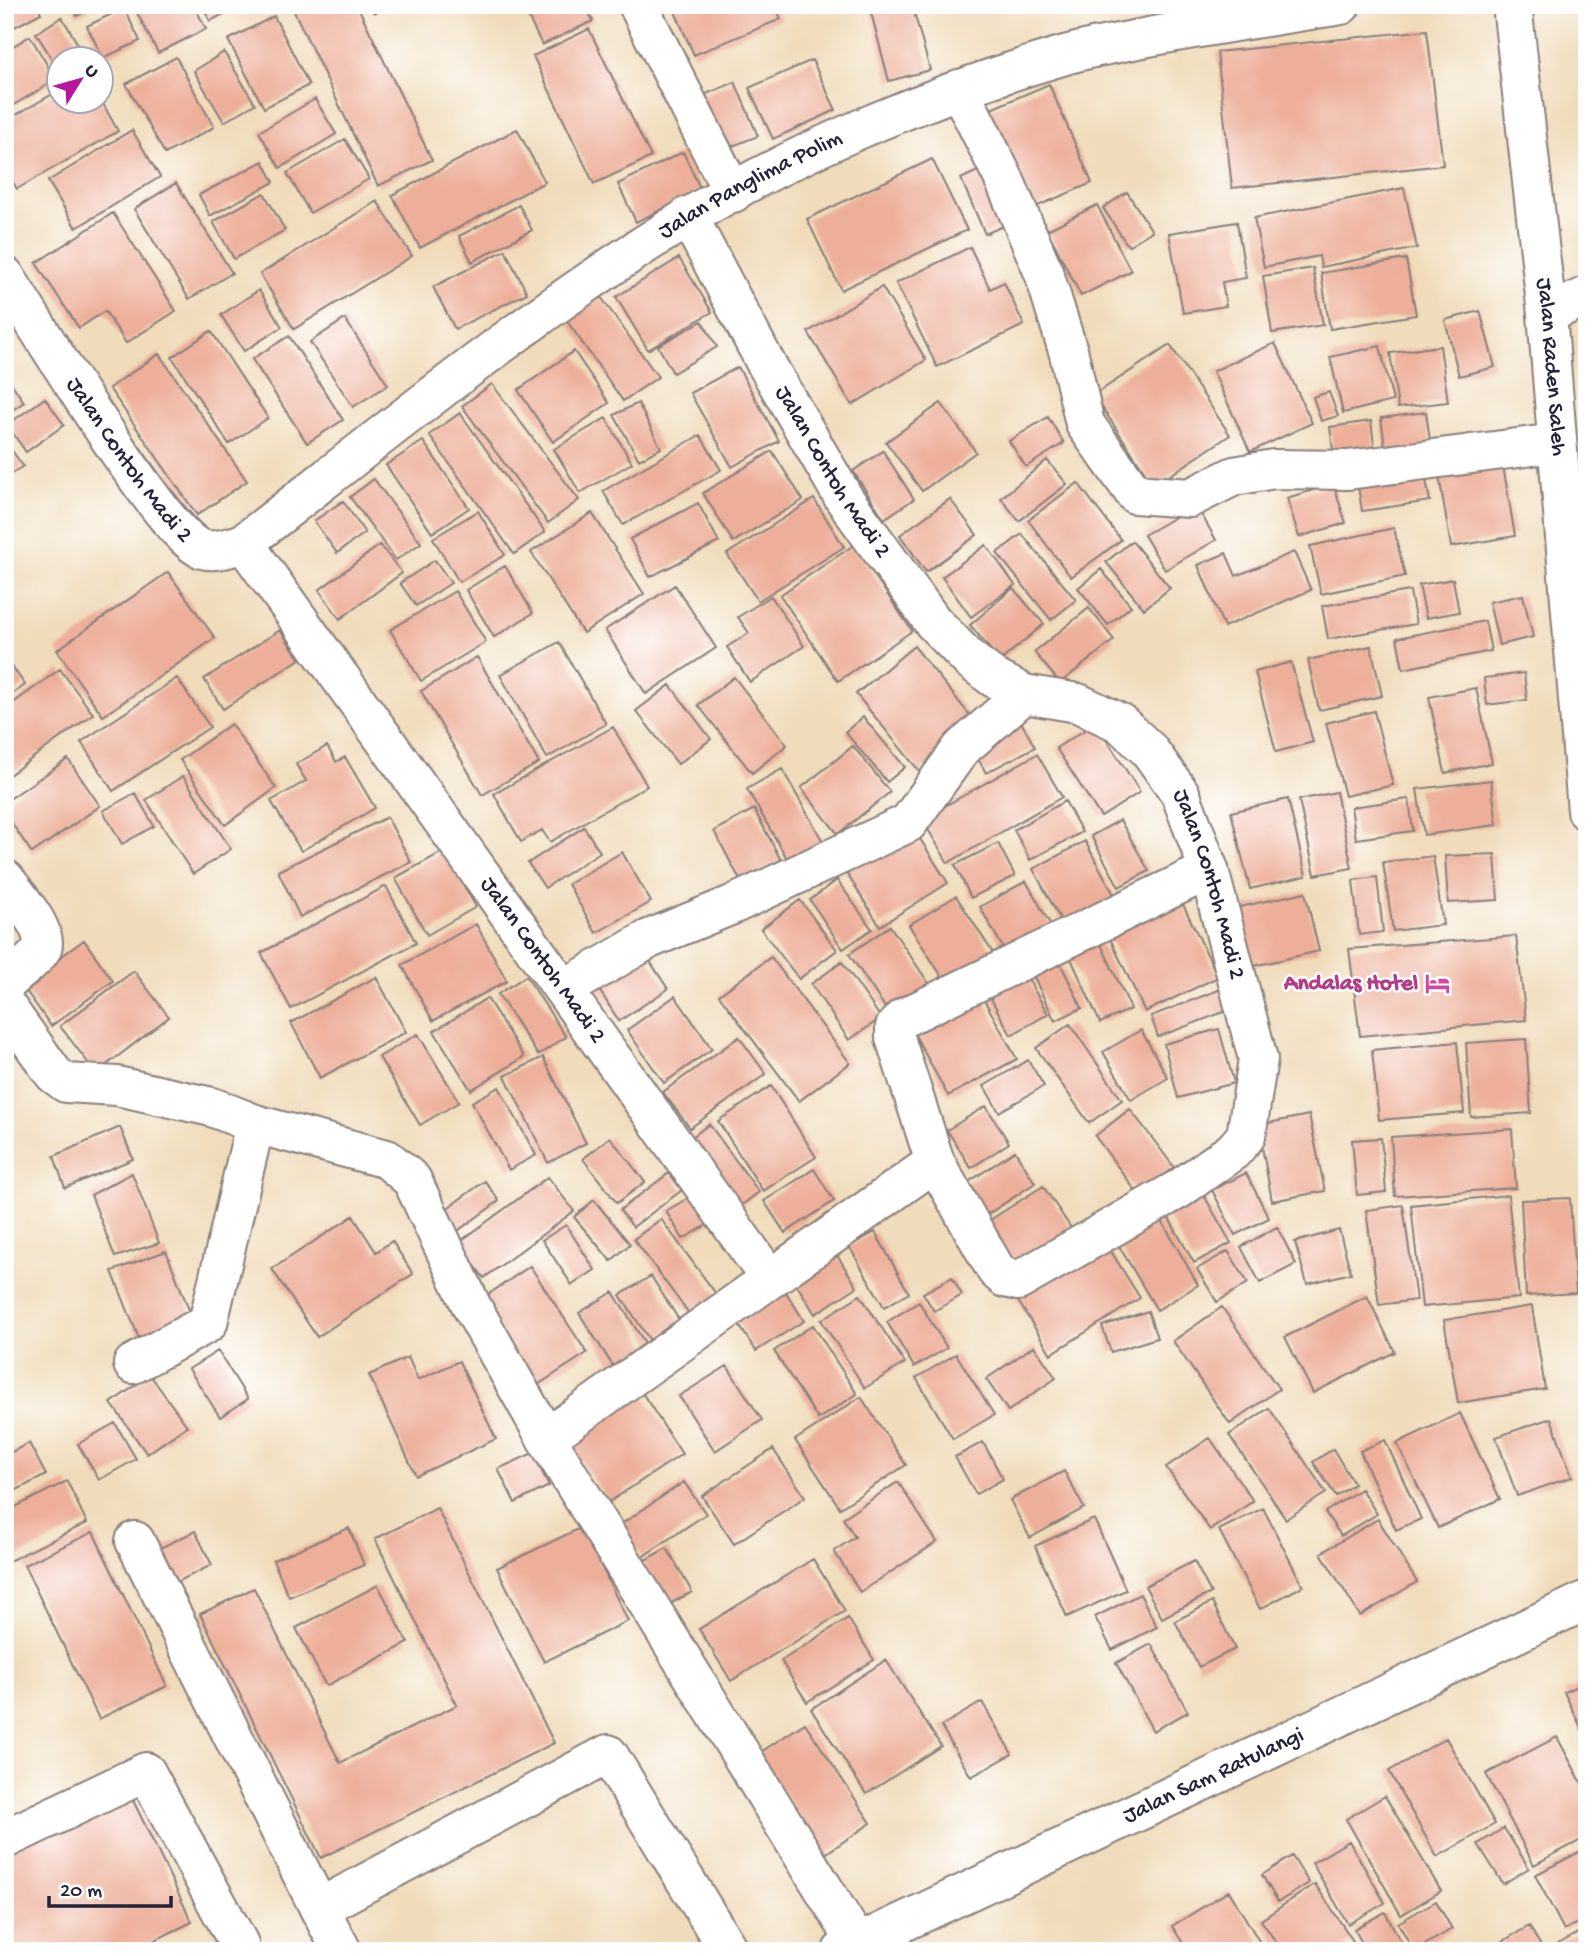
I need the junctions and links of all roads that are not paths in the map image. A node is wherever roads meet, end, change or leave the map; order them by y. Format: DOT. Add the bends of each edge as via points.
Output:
graph roads {
  1 [pos="638,5"];
  2 [pos="1341,5"];
  3 [pos="1512,5"];
  4 [pos="959,89"];
  5 [pos="733,193"];
  6 [pos="688,216"];
  7 [pos="5,276"];
  8 [pos="1587,296"];
  9 [pos="1547,314"];
  10 [pos="1556,443"];
  11 [pos="244,543"];
  12 [pos="1024,694"];
  13 [pos="1587,811"];
  14 [pos="1209,870"];
  15 [pos="5,879"];
  16 [pos="5,985"];
  17 [pos="564,989"];
  18 [pos="5,1005"];
  19 [pos="255,1124"];
  20 [pos="935,1162"];
  21 [pos="770,1279"];
  22 [pos="133,1364"];
  23 [pos="546,1437"];
  24 [pos="135,1541"];
  25 [pos="1587,1600"];
  26 [pos="5,1839"];
  27 [pos="319,1909"];
  28 [pos="850,1947"];
  29 [pos="235,1948"];
  30 [pos="342,1951"];
  31 [pos="729,1951"];
  1 -- 5 [label="main road"];
  2 -- 4 [label="main road, Jalan Panglima Polim" via="1213,24 1068,54"];
  3 -- 9 [label="main road, Jalan Raden Saleh"];
  4 -- 5 [label="main road, Jalan Panglima Polim" via="813,151"];
  4 -- 10 [label="main road" via="1004,178 1044,273 1085,424 1135,494 1191,498 1234,476 1273,468 1348,470"];
  5 -- 6 [label="main road, Jalan Panglima Polim"];
  6 -- 11 [label="main road, Jalan Panglima Polim" via="582,286"];
  6 -- 12 [label="main road, Jalan Contoh Madi 2" via="845,500 933,622 969,659"];
  7 -- 11 [label="main road, Jalan Contoh Madi 2" via="121,455 183,538 202,549 220,550"];
  8 -- 9 [label="main road"];
  9 -- 10 [label="main road, Jalan Raden Saleh"];
  10 -- 13 [label="main road, Jalan Raden Saleh"];
  11 -- 17 [label="main road, Jalan Contoh Madi 2"];
  12 -- 14 [label="main road, Jalan Contoh Madi 2" via="1078,703 1120,723 1149,750 1180,793"];
  12 -- 17 [label="main road" via="961,749 908,823 649,939"];
  14 -- 20 [label="main road" via="903,1018 895,1027 895,1038"];
  14 -- 20 [label="main road, Jalan Contoh Madi 2" via="1258,1059 1246,1136 1233,1151 1179,1189 1018,1281 996,1270"];
  15 -- 16 [label="main road" via="37,923 44,947"];
  17 -- 21 [label="main road, Jalan Contoh Madi 2"];
  18 -- 19 [label="main road" via="54,1074 66,1083 117,1086 212,1107"];
  19 -- 22 [label="main road" via="208,1323"];
  19 -- 23 [label="main road" via="387,1159 412,1180 472,1307"];
  20 -- 21 [label="main road"];
  21 -- 23 [label="main road"];
  23 -- 28 [label="main road"];
  24 -- 27 [label="main road"];
  25 -- 28 [label="main road, Jalan Sam Ratulangi"];
  26 -- 29 [label="main road" via="146,1772"];
  27 -- 30 [label="main road"];
  27 -- 31 [label="main road" via="608,1754"];
}
